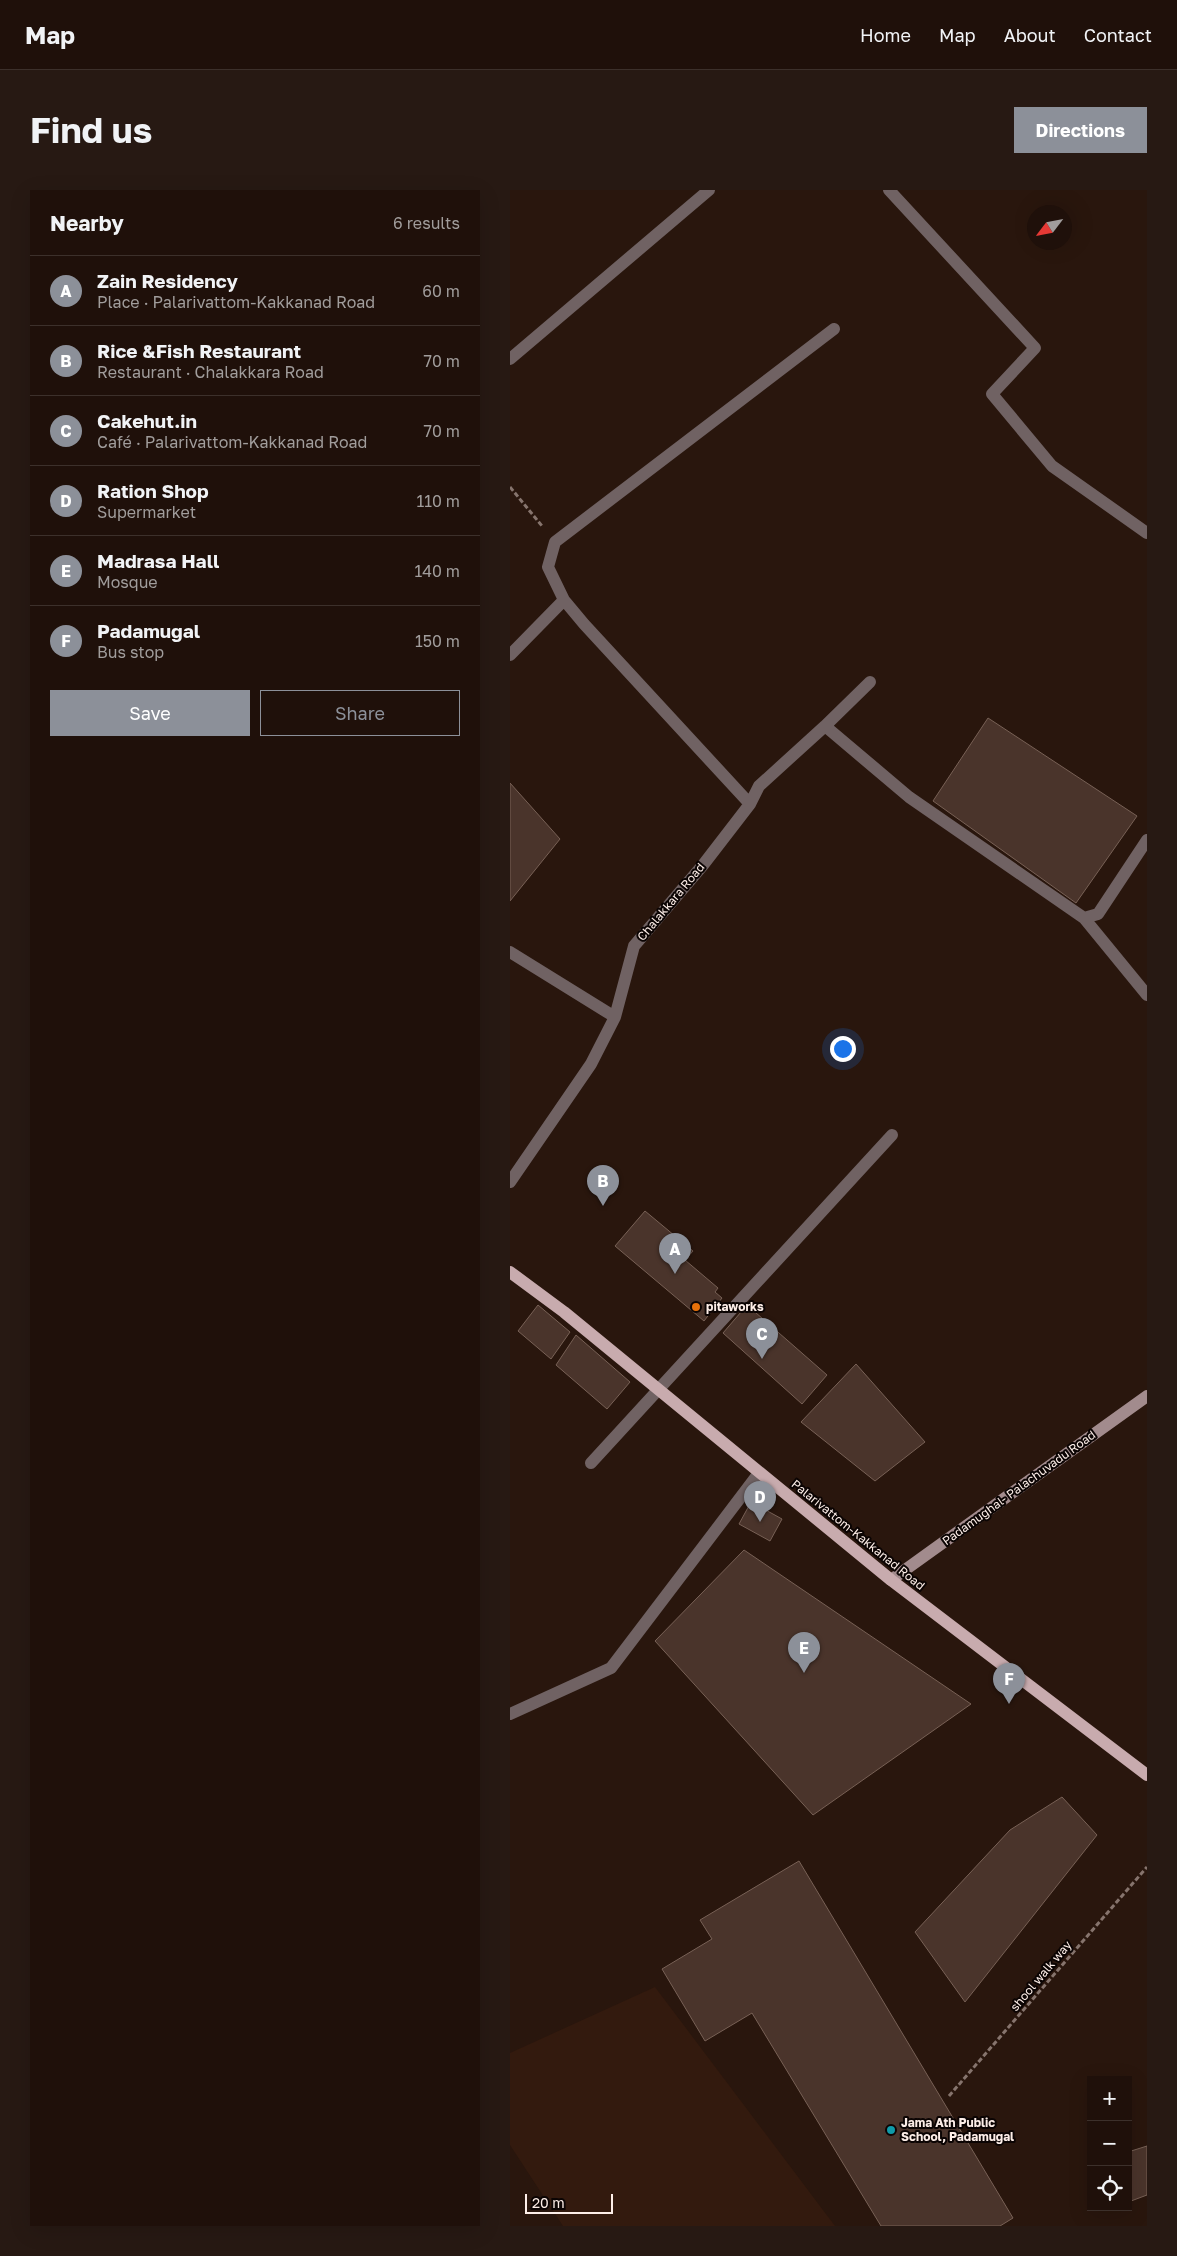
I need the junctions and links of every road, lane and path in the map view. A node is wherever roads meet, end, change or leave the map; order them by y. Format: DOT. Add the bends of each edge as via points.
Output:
graph roads {
  1 [pos="709,190"];
  2 [pos="889,190"];
  3 [pos="834,329"];
  4 [pos="510,359"];
  5 [pos="510,486"];
  6 [pos="1147,534"];
  7 [pos="555,542"];
  8 [pos="564,600"];
  9 [pos="510,655"];
  10 [pos="870,682"];
  11 [pos="825,726"];
  12 [pos="750,804"];
  13 [pos="1147,840"];
  14 [pos="1084,918"];
  15 [pos="510,952"];
  16 [pos="1147,995"];
  17 [pos="615,1017"];
  18 [pos="892,1135"];
  19 [pos="510,1182"];
  20 [pos="510,1272"];
  21 [pos="660,1390"];
  22 [pos="1147,1396"];
  23 [pos="591,1463"];
  24 [pos="759,1473"];
  25 [pos="891,1580"];
  26 [pos="510,1714"];
  27 [pos="1147,1775"];
  28 [pos="1147,1867"];
  29 [pos="949,2096"];
  1 -- 4 [label="street"];
  2 -- 6 [label="street" via="1035,348 992,394 1052,466"];
  3 -- 7 [label="street"];
  5 -- 7 [label="path"];
  7 -- 8 [label="street" via="548,567"];
  8 -- 9 [label="street"];
  8 -- 12 [label="street"];
  10 -- 11 [label="street, Chalakkara Road"];
  11 -- 12 [label="street, Chalakkara Road" via="759,786"];
  11 -- 14 [label="street" via="909,798"];
  12 -- 17 [label="street, Chalakkara Road" via="680,894 634,946"];
  13 -- 14 [label="street" via="1098,914"];
  14 -- 16 [label="street"];
  15 -- 17 [label="street"];
  17 -- 19 [label="street, Chalakkara Road" via="591,1064"];
  18 -- 21 [label="street"];
  20 -- 21 [label="main road, Palarivattom-Kakkanad Road"];
  21 -- 23 [label="street"];
  21 -- 24 [label="main road, Palarivattom-Kakkanad Road"];
  22 -- 25 [label="main road, Padamughal- Palachuvadu Road"];
  24 -- 25 [label="main road, Palarivattom-Kakkanad Road"];
  24 -- 26 [label="street" via="611,1668"];
  25 -- 27 [label="main road, Palarivattom-Kakkanad Road"];
  28 -- 29 [label="path, shool walk way"];
}
